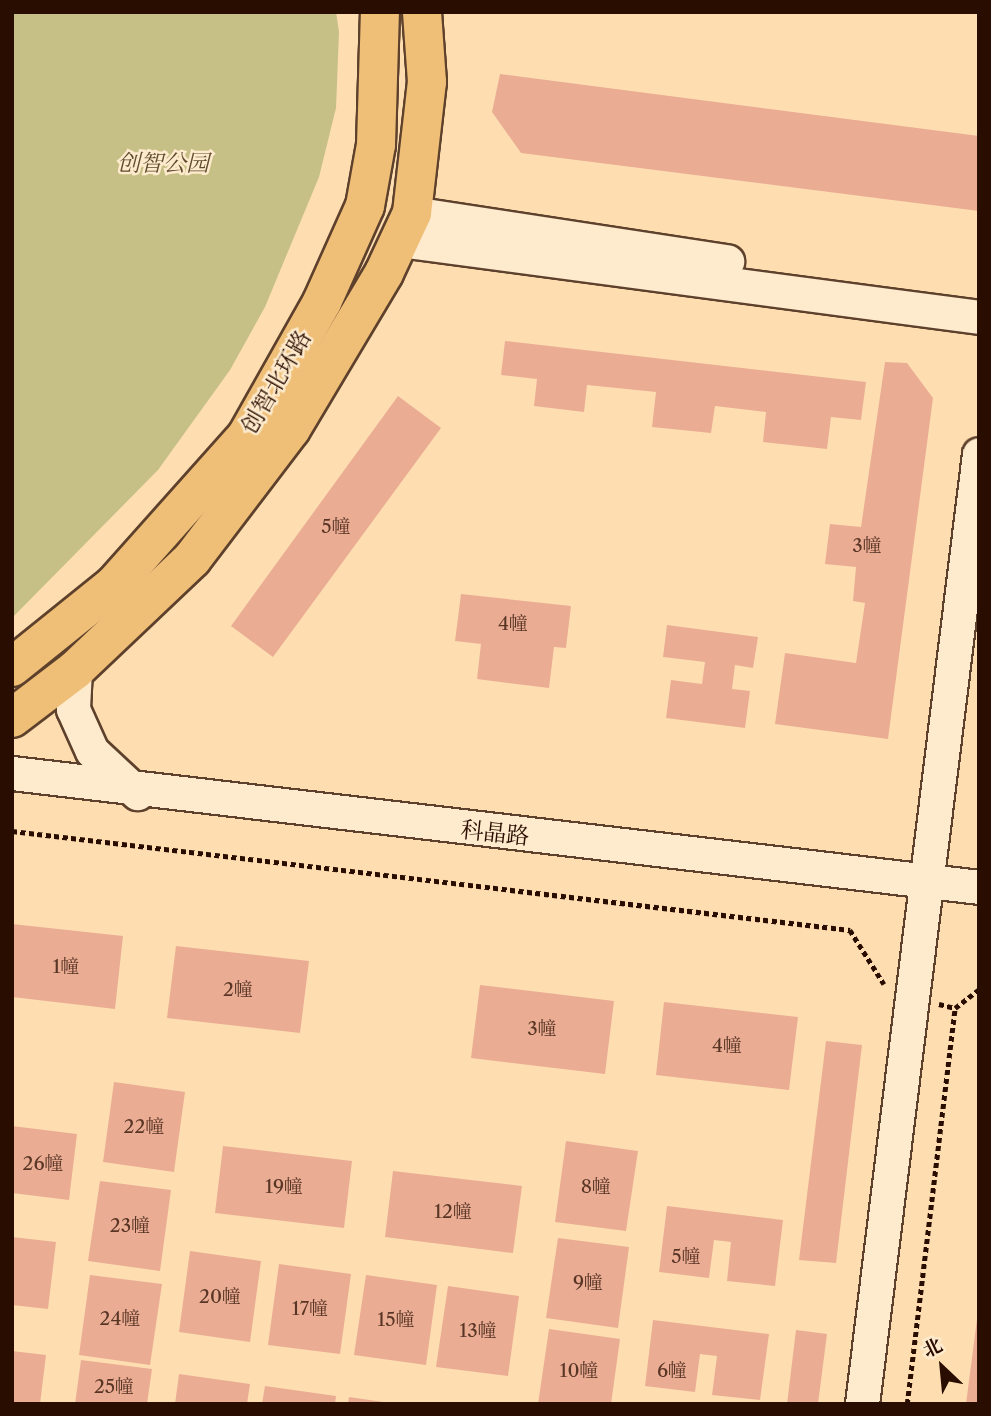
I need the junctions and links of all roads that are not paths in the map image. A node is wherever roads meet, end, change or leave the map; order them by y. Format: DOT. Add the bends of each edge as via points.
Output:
graph roads {
  1 [pos="380,12"];
  2 [pos="422,12"];
  3 [pos="365,206"];
  4 [pos="406,227"];
  5 [pos="979,298"];
  6 [pos="979,317"];
  7 [pos="979,454"];
  8 [pos="12,667"];
  9 [pos="75,670"];
  10 [pos="12,718"];
  11 [pos="12,773"];
  12 [pos="137,793"];
  13 [pos="928,881"];
  14 [pos="979,887"];
  15 [pos="862,1404"];
  1 -- 3 [label="main road, 创智北环路" via="376,145"];
  2 -- 4 [label="main road" via="427,82"];
  3 -- 4 [label="main road"];
  3 -- 8 [label="main road, 创智北环路" via="322,302 246,437 114,585"];
  4 -- 5 [label="street"];
  4 -- 6 [label="street"];
  4 -- 9 [label="main road" via="275,450 192,559"];
  7 -- 13 [label="street"];
  9 -- 10 [label="main road"];
  9 -- 12 [label="street" via="73,709 92,751"];
  11 -- 12 [label="street, 科晶路"];
  12 -- 13 [label="street, 科晶路"];
  13 -- 14 [label="street, 科晶路"];
  13 -- 15 [label="street"];
}
